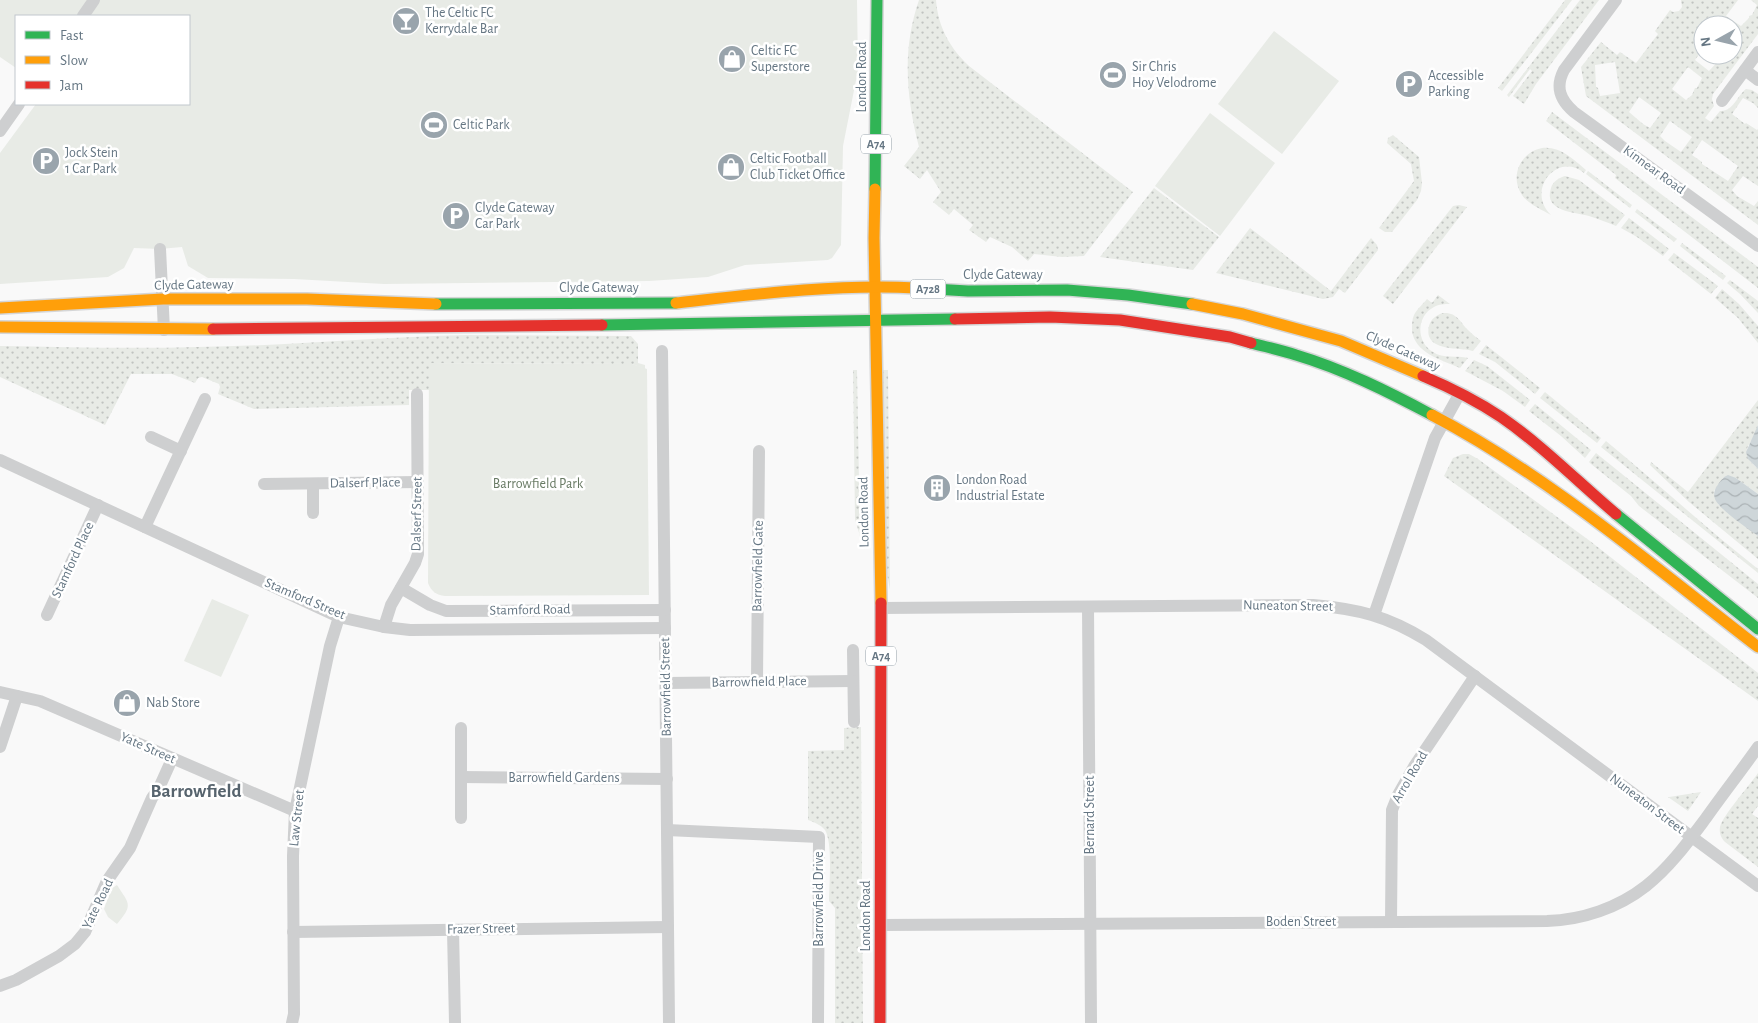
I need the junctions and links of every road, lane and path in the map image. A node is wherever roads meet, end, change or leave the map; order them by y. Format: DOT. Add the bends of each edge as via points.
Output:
graph roads {
  1 [pos="94,0"];
  2 [pos="877,0"];
  3 [pos="1616,0"];
  4 [pos="84,15"];
  5 [pos="1758,52"];
  6 [pos="1745,70"];
  7 [pos="1758,80"];
  8 [pos="1722,101"];
  9 [pos="18,105"];
  10 [pos="0,131"];
  11 [pos="1758,246"];
  12 [pos="160,249"];
  13 [pos="875,288"];
  14 [pos="164,299"];
  15 [pos="0,308"];
  16 [pos="876,320"];
  17 [pos="0,327"];
  18 [pos="164,330"];
  19 [pos="662,351"];
  20 [pos="1460,393"];
  21 [pos="417,394"];
  22 [pos="205,399"];
  23 [pos="1444,420"];
  24 [pos="150,437"];
  25 [pos="181,450"];
  26 [pos="759,451"];
  27 [pos="0,460"];
  28 [pos="418,482"];
  29 [pos="264,484"];
  30 [pos="313,484"];
  31 [pos="98,505"];
  32 [pos="313,513"];
  33 [pos="145,527"];
  34 [pos="401,588"];
  35 [pos="1088,607"];
  36 [pos="880,608"];
  37 [pos="665,610"];
  38 [pos="47,615"];
  39 [pos="1374,615"];
  40 [pos="339,617"];
  41 [pos="384,627"];
  42 [pos="665,628"];
  43 [pos="1758,629"];
  44 [pos="1758,646"];
  45 [pos="853,650"];
  46 [pos="1476,676"];
  47 [pos="853,681"];
  48 [pos="757,682"];
  49 [pos="666,683"];
  50 [pos="0,692"];
  51 [pos="17,696"];
  52 [pos="854,722"];
  53 [pos="461,728"];
  54 [pos="0,747"];
  55 [pos="1758,747"];
  56 [pos="172,759"];
  57 [pos="461,777"];
  58 [pos="666,779"];
  59 [pos="295,811"];
  60 [pos="461,818"];
  61 [pos="667,830"];
  62 [pos="1692,837"];
  63 [pos="1758,886"];
  64 [pos="1391,922"];
  65 [pos="1090,923"];
  66 [pos="881,925"];
  67 [pos="668,927"];
  68 [pos="453,930"];
  69 [pos="293,932"];
  70 [pos="0,986"];
  71 [pos="292,1023"];
  72 [pos="455,1023"];
  73 [pos="669,1023"];
  74 [pos="818,1023"];
  75 [pos="880,1023"];
  76 [pos="1091,1023"];
  1 -- 4 [label="street"];
  2 -- 13 [label="main road, London Road / A74"];
  3 -- 11 [label="street, Kinnear Road" via="1564,70 1559,82 1562,100"];
  5 -- 6 [label="street"];
  6 -- 7 [label="street"];
  6 -- 8 [label="street"];
  9 -- 10 [label="street"];
  12 -- 14 [label="street"];
  13 -- 14 [label="main road, Clyde Gateway / A728" via="822,289 676,303 421,304 307,299"];
  13 -- 16 [label="main road, London Road / A74"];
  13 -- 20 [label="main road, Clyde Gateway / A728" via="1067,290 1180,301 1243,314 1341,341"];
  14 -- 15 [label="main road, Clyde Gateway / A728"];
  14 -- 18 [label="street"];
  16 -- 18 [label="main road, A728"];
  16 -- 23 [label="main road, A728" via="1088,318 1222,336 1261,344 1330,368"];
  16 -- 36 [label="main road, London Road / A74"];
  17 -- 18 [label="main road, A728"];
  19 -- 37 [label="street, Barrowfield Street"];
  20 -- 23 [label="street"];
  20 -- 43 [label="main road, Clyde Gateway / A728" via="1500,417 1542,449"];
  21 -- 28 [label="street, Dalserf Street"];
  22 -- 25 [label="street"];
  23 -- 39 [label="street"];
  23 -- 44 [label="main road, A728" via="1486,444 1566,499"];
  24 -- 25 [label="street"];
  25 -- 33 [label="street"];
  26 -- 48 [label="street, Barrowfield Gate"];
  27 -- 31 [label="street, Stamford Street"];
  28 -- 30 [label="street, Dalserf Place"];
  28 -- 34 [label="street, Dalserf Street" via="418,554"];
  29 -- 30 [label="street, Dalserf Place"];
  30 -- 32 [label="street, Dalserf Place"];
  31 -- 33 [label="street, Stamford Street"];
  31 -- 38 [label="street, Stamford Place"];
  33 -- 40 [label="street, Stamford Street"];
  34 -- 37 [label="street, Stamford Road" via="430,606 446,611"];
  34 -- 41 [label="street, Dalserf Street"];
  35 -- 36 [label="street, Nuneaton Street"];
  35 -- 39 [label="street, Nuneaton Street" via="1313,605 1350,608"];
  35 -- 65 [label="street, Bernard Street"];
  36 -- 66 [label="main road, London Road / A74"];
  37 -- 42 [label="street, Barrowfield Street"];
  39 -- 46 [label="street, Nuneaton Street" via="1420,636"];
  40 -- 41 [label="street, Stamford Street"];
  40 -- 59 [label="street, Law Street"];
  41 -- 42 [label="street, Stamford Street" via="410,630"];
  42 -- 49 [label="street, Barrowfield Street"];
  45 -- 47 [label="street"];
  46 -- 62 [label="street, Nuneaton Street"];
  46 -- 64 [label="street, Arrol Road" via="1415,765 1392,810"];
  47 -- 48 [label="street, Barrowfield Place"];
  47 -- 52 [label="street"];
  48 -- 49 [label="street, Barrowfield Place"];
  49 -- 58 [label="street, Barrowfield Street"];
  50 -- 51 [label="street, Yate Street"];
  51 -- 54 [label="street"];
  51 -- 56 [label="street, Yate Street" via="40,701"];
  53 -- 57 [label="street"];
  55 -- 62 [label="street, Boden Street"];
  56 -- 59 [label="street, Yate Street"];
  56 -- 70 [label="street, Yate Road" via="130,848 107,881 85,932 59,956"];
  57 -- 58 [label="street, Barrowfield Gardens"];
  57 -- 60 [label="street"];
  58 -- 61 [label="street, Barrowfield Street"];
  59 -- 69 [label="street, Law Street"];
  61 -- 67 [label="street, Barrowfield Street"];
  61 -- 74 [label="street, Barrowfield Drive" via="819,836"];
  62 -- 63 [label="street, Nuneaton Street"];
  62 -- 64 [label="street, Boden Street" via="1645,887 1612,906 1584,916 1553,921"];
  64 -- 65 [label="street, Boden Street"];
  65 -- 66 [label="street, Boden Street"];
  65 -- 76 [label="street, Bernard Street"];
  66 -- 75 [label="main road, London Road / A74"];
  67 -- 68 [label="street, Frazer Street"];
  67 -- 73 [label="street, Barrowfield Street"];
  68 -- 69 [label="street, Frazer Street"];
  68 -- 72 [label="street"];
  69 -- 71 [label="street, Law Street"];
}
